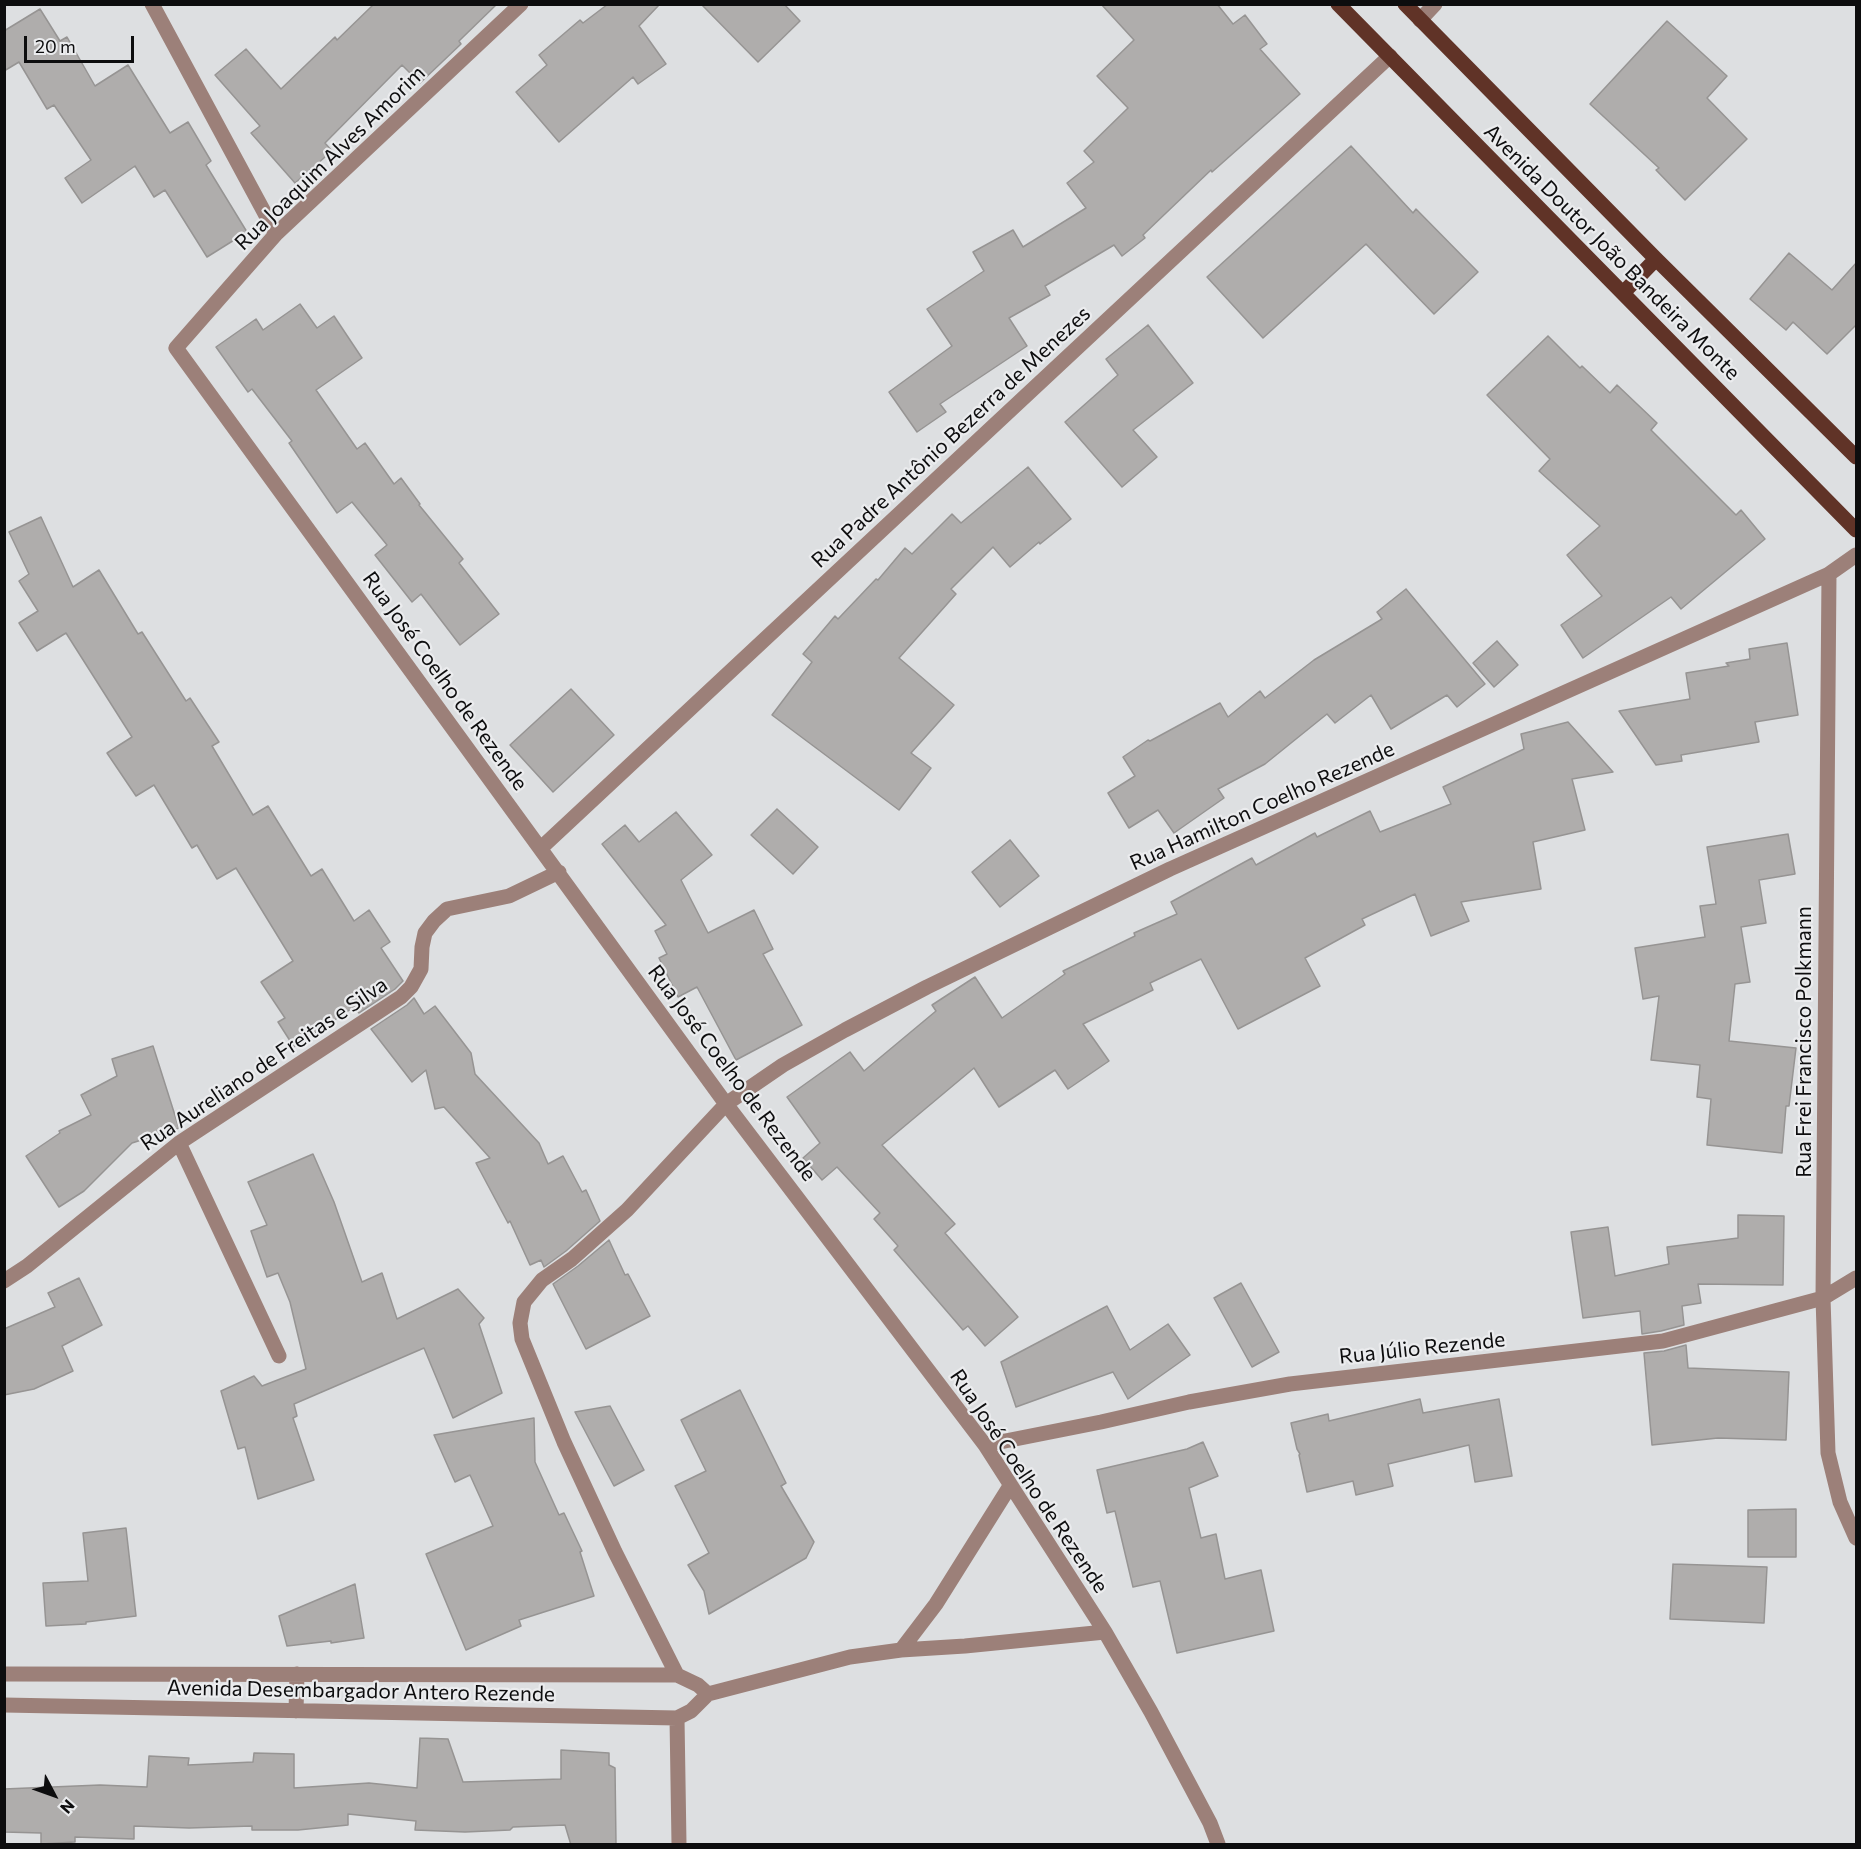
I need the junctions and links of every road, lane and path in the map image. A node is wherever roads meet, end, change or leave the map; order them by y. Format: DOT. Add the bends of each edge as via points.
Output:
graph roads {
  1 [pos="152,4"];
  2 [pos="521,4"];
  3 [pos="1338,4"];
  4 [pos="1405,4"];
  5 [pos="1435,4"];
  6 [pos="1420,20"];
  7 [pos="1390,56"];
  8 [pos="276,234"];
  9 [pos="1656,259"];
  10 [pos="1623,293"];
  11 [pos="176,348"];
  12 [pos="1857,458"];
  13 [pos="1857,530"];
  14 [pos="1857,555"];
  15 [pos="1829,574"];
  16 [pos="541,848"];
  17 [pos="559,872"];
  18 [pos="726,1104"];
  19 [pos="179,1143"];
  20 [pos="1857,1278"];
  21 [pos="4,1281"];
  22 [pos="1823,1298"];
  23 [pos="279,1356"];
  24 [pos="985,1445"];
  25 [pos="1011,1486"];
  26 [pos="1857,1538"];
  27 [pos="1105,1632"];
  28 [pos="901,1650"];
  29 [pos="4,1674"];
  30 [pos="297,1674"];
  31 [pos="677,1675"];
  32 [pos="708,1694"];
  33 [pos="4,1705"];
  34 [pos="296,1711"];
  35 [pos="677,1718"];
  36 [pos="679,1845"];
  37 [pos="1218,1845"];
  1 -- 8 [label="street"];
  2 -- 8 [label="street, Rua Joaquim Alves Amorim"];
  3 -- 7 [label="main road, Avenida Doutor João Bandeira Monte"];
  4 -- 6 [label="main road, Avenida Doutor João Bandeira Monte"];
  5 -- 6 [label="street"];
  6 -- 9 [label="main road, Avenida Doutor João Bandeira Monte"];
  7 -- 10 [label="main road, Avenida Doutor João Bandeira Monte"];
  7 -- 16 [label="street, Rua Padre Antônio Bezerra de Menezes"];
  8 -- 11 [label="street, Rua Joaquim Alves Amorim"];
  9 -- 10 [label="main road"];
  9 -- 12 [label="main road, Avenida Doutor João Bandeira Monte"];
  10 -- 13 [label="main road, Avenida Doutor João Bandeira Monte"];
  11 -- 16 [label="street, Rua José Coelho de Rezende"];
  14 -- 15 [label="street"];
  15 -- 18 [label="street, Rua Hamilton Coelho Rezende" via="1170,869 845,1030 783,1065"];
  15 -- 22 [label="street, Rua Frei Francisco Polkmann"];
  16 -- 17 [label="street, Rua José Coelho de Rezende"];
  17 -- 18 [label="street, Rua José Coelho de Rezende"];
  17 -- 19 [label="street, Rua Aureliano de Freitas e Silva" via="510,896 447,909 425,933 421,969 401,996"];
  18 -- 24 [label="street, Rua José Coelho de Rezende"];
  18 -- 31 [label="street, Rua Hamilton Coelho Rezende" via="627,1210 543,1280 524,1302 520,1323 522,1339 564,1442"];
  19 -- 21 [label="street, Rua Aureliano de Freitas e Silva"];
  19 -- 23 [label="street"];
  20 -- 22 [label="street, Rua Júlio Rezende"];
  22 -- 24 [label="street, Rua Júlio Rezende" via="1663,1341 1290,1384"];
  22 -- 26 [label="street, Rua Frei Francisco Polkmann" via="1827,1453 1840,1502"];
  24 -- 25 [label="street, Rua José Coelho de Rezende"];
  25 -- 27 [label="street, Rua José Coelho de Rezende"];
  25 -- 28 [label="street" via="936,1604"];
  27 -- 28 [label="street"];
  27 -- 37 [label="street, Rua José Coelho de Rezende" via="1210,1823"];
  28 -- 32 [label="street" via="850,1657"];
  29 -- 30 [label="street, Avenida Desembargador Antero Rezende"];
  30 -- 31 [label="street, Avenida Desembargador Antero Rezende"];
  30 -- 34 [label="street"];
  31 -- 32 [label="street, Avenida Desembargador Antero Rezende"];
  32 -- 35 [label="street" via="691,1711"];
  33 -- 34 [label="street, Avenida Desembargador Antero Rezende"];
  34 -- 35 [label="street, Avenida Desembargador Antero Rezende"];
  35 -- 36 [label="street"];
}
